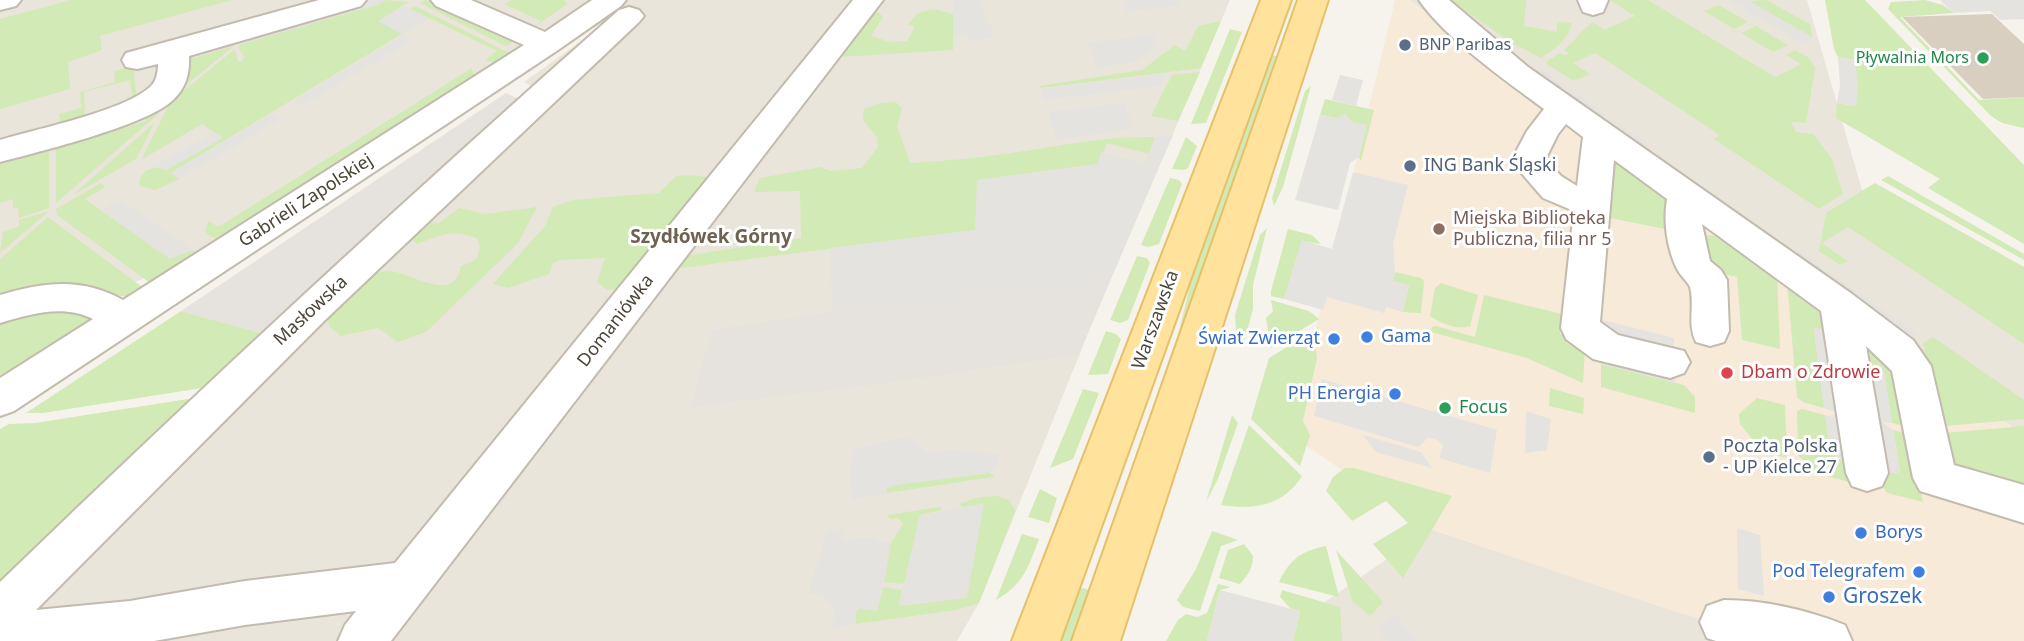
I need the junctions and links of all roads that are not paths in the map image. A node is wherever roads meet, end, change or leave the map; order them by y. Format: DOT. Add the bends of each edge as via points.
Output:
graph roads {
  1 [pos="6,0"];
  2 [pos="351,0"];
  3 [pos="446,0"];
  4 [pos="868,0"];
  5 [pos="1276,0"];
  6 [pos="1312,0"];
  7 [pos="1434,0"];
  8 [pos="0,1"];
  9 [pos="620,8"];
  10 [pos="547,44"];
  11 [pos="173,51"];
  12 [pos="136,60"];
  13 [pos="494,78"];
  14 [pos="537,99"];
  15 [pos="1567,109"];
  16 [pos="1600,132"];
  17 [pos="0,150"];
  18 [pos="1686,194"];
  19 [pos="1592,204"];
  20 [pos="1839,304"];
  21 [pos="0,309"];
  22 [pos="123,320"];
  23 [pos="1710,331"];
  24 [pos="1670,362"];
  25 [pos="0,399"];
  26 [pos="1867,473"];
  27 [pos="2024,504"];
  28 [pos="409,583"];
  29 [pos="0,614"];
  30 [pos="1724,622"];
  31 [pos="0,627"];
  32 [pos="362,641"];
  33 [pos="1036,641"];
  34 [pos="1096,641"];
  35 [pos="1828,641"];
  1 -- 8 [label="street"];
  2 -- 11 [label="street"];
  3 -- 10 [label="street"];
  4 -- 28 [label="street, Domaniówka"];
  5 -- 33 [label="main road, Warszawska"];
  6 -- 34 [label="main road"];
  7 -- 15 [label="street" via="1517,74"];
  9 -- 10 [label="street, Gabrieli Zapolskiej"];
  9 -- 14 [label="street, Masłowska"];
  10 -- 13 [label="street, Gabrieli Zapolskiej"];
  11 -- 12 [label="street"];
  11 -- 17 [label="street" via="171,84 139,109"];
  13 -- 14 [label="street"];
  13 -- 22 [label="street, Gabrieli Zapolskiej"];
  14 -- 29 [label="street, Masłowska" via="275,344"];
  15 -- 16 [label="street"];
  15 -- 19 [label="street" via="1557,113 1528,161 1549,188"];
  16 -- 18 [label="street"];
  16 -- 19 [label="street"];
  18 -- 20 [label="street"];
  18 -- 23 [label="street" via="1684,233 1696,270 1708,280"];
  19 -- 24 [label="street" via="1580,328 1607,348"];
  20 -- 26 [label="street"];
  20 -- 27 [label="street" via="1899,351 1911,366 1935,478"];
  21 -- 22 [label="street" via="45,296 71,295"];
  22 -- 25 [label="street, Gabrieli Zapolskiej"];
  28 -- 31 [label="street" via="22,635"];
  28 -- 32 [label="street, Domaniówka"];
  30 -- 35 [label="street" via="1753,622"];
}
